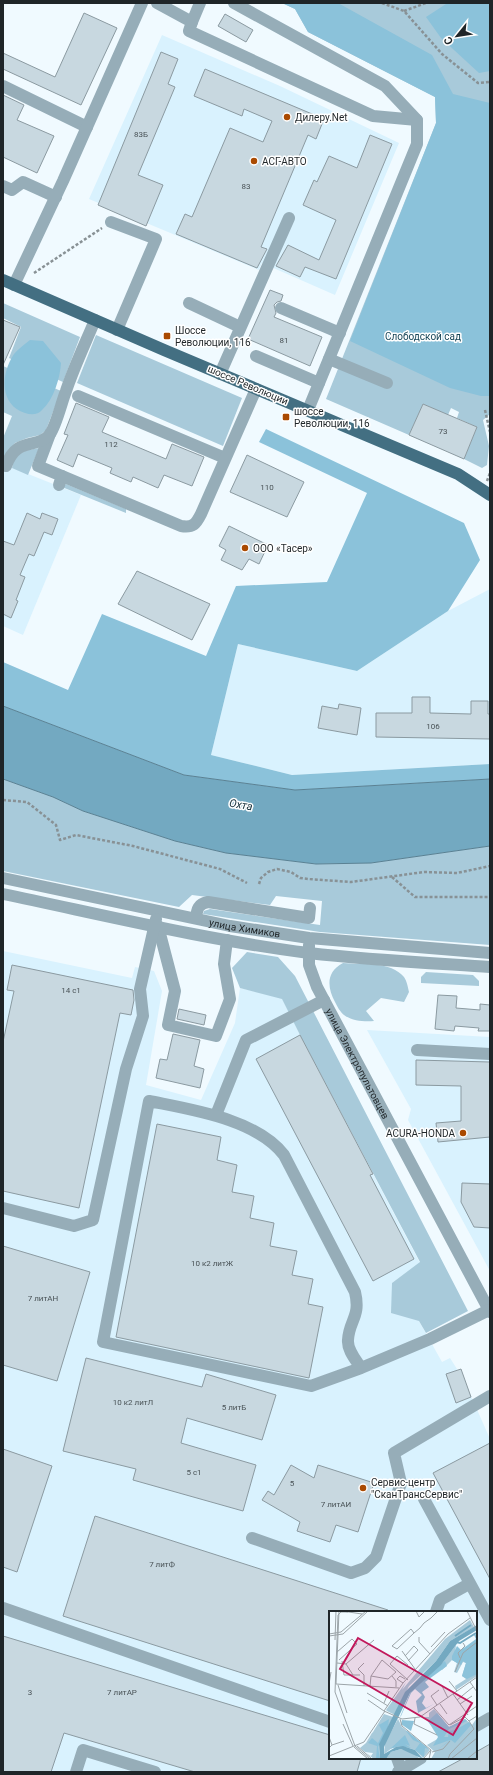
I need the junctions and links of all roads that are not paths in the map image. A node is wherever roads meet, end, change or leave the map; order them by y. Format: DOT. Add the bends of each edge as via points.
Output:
graph roads {
  1 [pos="142,3"];
  2 [pos="157,3"];
  3 [pos="200,3"];
  4 [pos="234,3"];
  5 [pos="192,22"];
  6 [pos="3,86"];
  7 [pos="417,120"];
  8 [pos="87,127"];
  9 [pos="3,186"];
  10 [pos="56,197"];
  11 [pos="289,218"];
  12 [pos="111,222"];
  13 [pos="8,283"];
  14 [pos="189,303"];
  15 [pos="281,308"];
  16 [pos="95,320"];
  17 [pos="240,327"];
  18 [pos="117,330"];
  19 [pos="340,333"];
  20 [pos="256,356"];
  21 [pos="329,359"];
  22 [pos="220,374"];
  23 [pos="319,382"];
  24 [pos="387,383"];
  25 [pos="256,389"];
  26 [pos="78,396"];
  27 [pos="308,410"];
  28 [pos="50,434"];
  29 [pos="225,458"];
  30 [pos="6,466"];
  31 [pos="490,495"];
  32 [pos="141,510"];
  33 [pos="130,517"];
  34 [pos="3,878"];
  35 [pos="3,894"];
  36 [pos="310,908"];
  37 [pos="159,910"];
  38 [pos="196,918"];
  39 [pos="156,926"];
  40 [pos="309,938"];
  41 [pos="227,940"];
  42 [pos="309,952"];
  43 [pos="490,953"];
  44 [pos="490,967"];
  45 [pos="324,1000"];
  46 [pos="417,1050"];
  47 [pos="490,1054"];
  48 [pos="216,1115"];
  49 [pos="3,1208"];
  50 [pos="489,1311"];
  51 [pos="361,1368"];
  52 [pos="490,1396"];
  53 [pos="424,1499"];
  54 [pos="252,1538"];
  55 [pos="469,1584"];
  56 [pos="3,1608"];
  57 [pos="436,1611"];
  58 [pos="490,1620"];
  59 [pos="490,1718"];
  60 [pos="329,1722"];
  61 [pos="477,1725"];
  62 [pos="419,1759"];
  63 [pos="399,1768"];
  64 [pos="76,1772"];
  65 [pos="155,1772"];
  1 -- 8 [label="street"];
  2 -- 5 [label="street"];
  3 -- 5 [label="street"];
  4 -- 7 [label="street" via="385,86"];
  5 -- 7 [label="street" via="189,31 373,116"];
  6 -- 8 [label="street"];
  7 -- 19 [label="street" via="417,144"];
  8 -- 10 [label="street"];
  9 -- 10 [label="street" via="12,190 23,182"];
  10 -- 13 [label="street"];
  11 -- 17 [label="street"];
  12 -- 18 [label="street" via="156,239"];
  13 -- 16 [label="main road, шоссе Революции"];
  14 -- 17 [label="street"];
  15 -- 19 [label="street"];
  16 -- 18 [label="main road, шоссе Революции"];
  16 -- 28 [label="street"];
  17 -- 22 [label="street"];
  18 -- 22 [label="main road, шоссе Революции"];
  19 -- 21 [label="street"];
  20 -- 23 [label="street"];
  21 -- 23 [label="street"];
  21 -- 24 [label="street"];
  22 -- 25 [label="main road, шоссе Революции"];
  23 -- 27 [label="street"];
  25 -- 27 [label="main road, шоссе Революции"];
  25 -- 29 [label="street"];
  26 -- 29 [label="street"];
  27 -- 31 [label="main road, шоссе Революции" via="458,474"];
  28 -- 30 [label="street" via="14,450"];
  28 -- 32 [label="street" via="38,466 60,481"];
  29 -- 32 [label="street" via="195,525 181,526"];
  32 -- 33 [label="street"];
  34 -- 37 [label="street, улица Химиков"];
  35 -- 39 [label="street, улица Химиков"];
  36 -- 38 [label="street" via="309,918 208,902 201,904"];
  37 -- 38 [label="street, улица Химиков"];
  37 -- 39 [label="street"];
  38 -- 40 [label="street, улица Химиков"];
  39 -- 41 [label="street, улица Химиков"];
  39 -- 41 [label="street" via="175,991 168,1025 216,1036 230,999 224,964"];
  39 -- 49 [label="street" via="140,989 143,1016 126,1069 93,1220 74,1226"];
  40 -- 42 [label="street, улица Электропультовцев"];
  40 -- 43 [label="street, улица Химиков"];
  41 -- 42 [label="street, улица Химиков"];
  42 -- 44 [label="street, улица Химиков"];
  42 -- 45 [label="street, улица Электропультовцев" via="313,978"];
  45 -- 48 [label="street" via="246,1040"];
  45 -- 50 [label="street, улица Электропультовцев"];
  46 -- 47 [label="street"];
  48 -- 51 [label="street" via="266,1138 284,1155 356,1292 357,1313 347,1341"];
  48 -- 51 [label="street" via="149,1101 103,1342 311,1386"];
  50 -- 51 [label="street"];
  52 -- 54 [label="street" via="394,1453 401,1483 376,1557 366,1568 351,1573"];
  53 -- 55 [label="street"];
  55 -- 57 [label="street" via="440,1600"];
  55 -- 58 [label="street"];
  56 -- 60 [label="street"];
  59 -- 61 [label="street"];
  62 -- 63 [label="street"];
  64 -- 65 [label="street" via="83,1750"];
}
